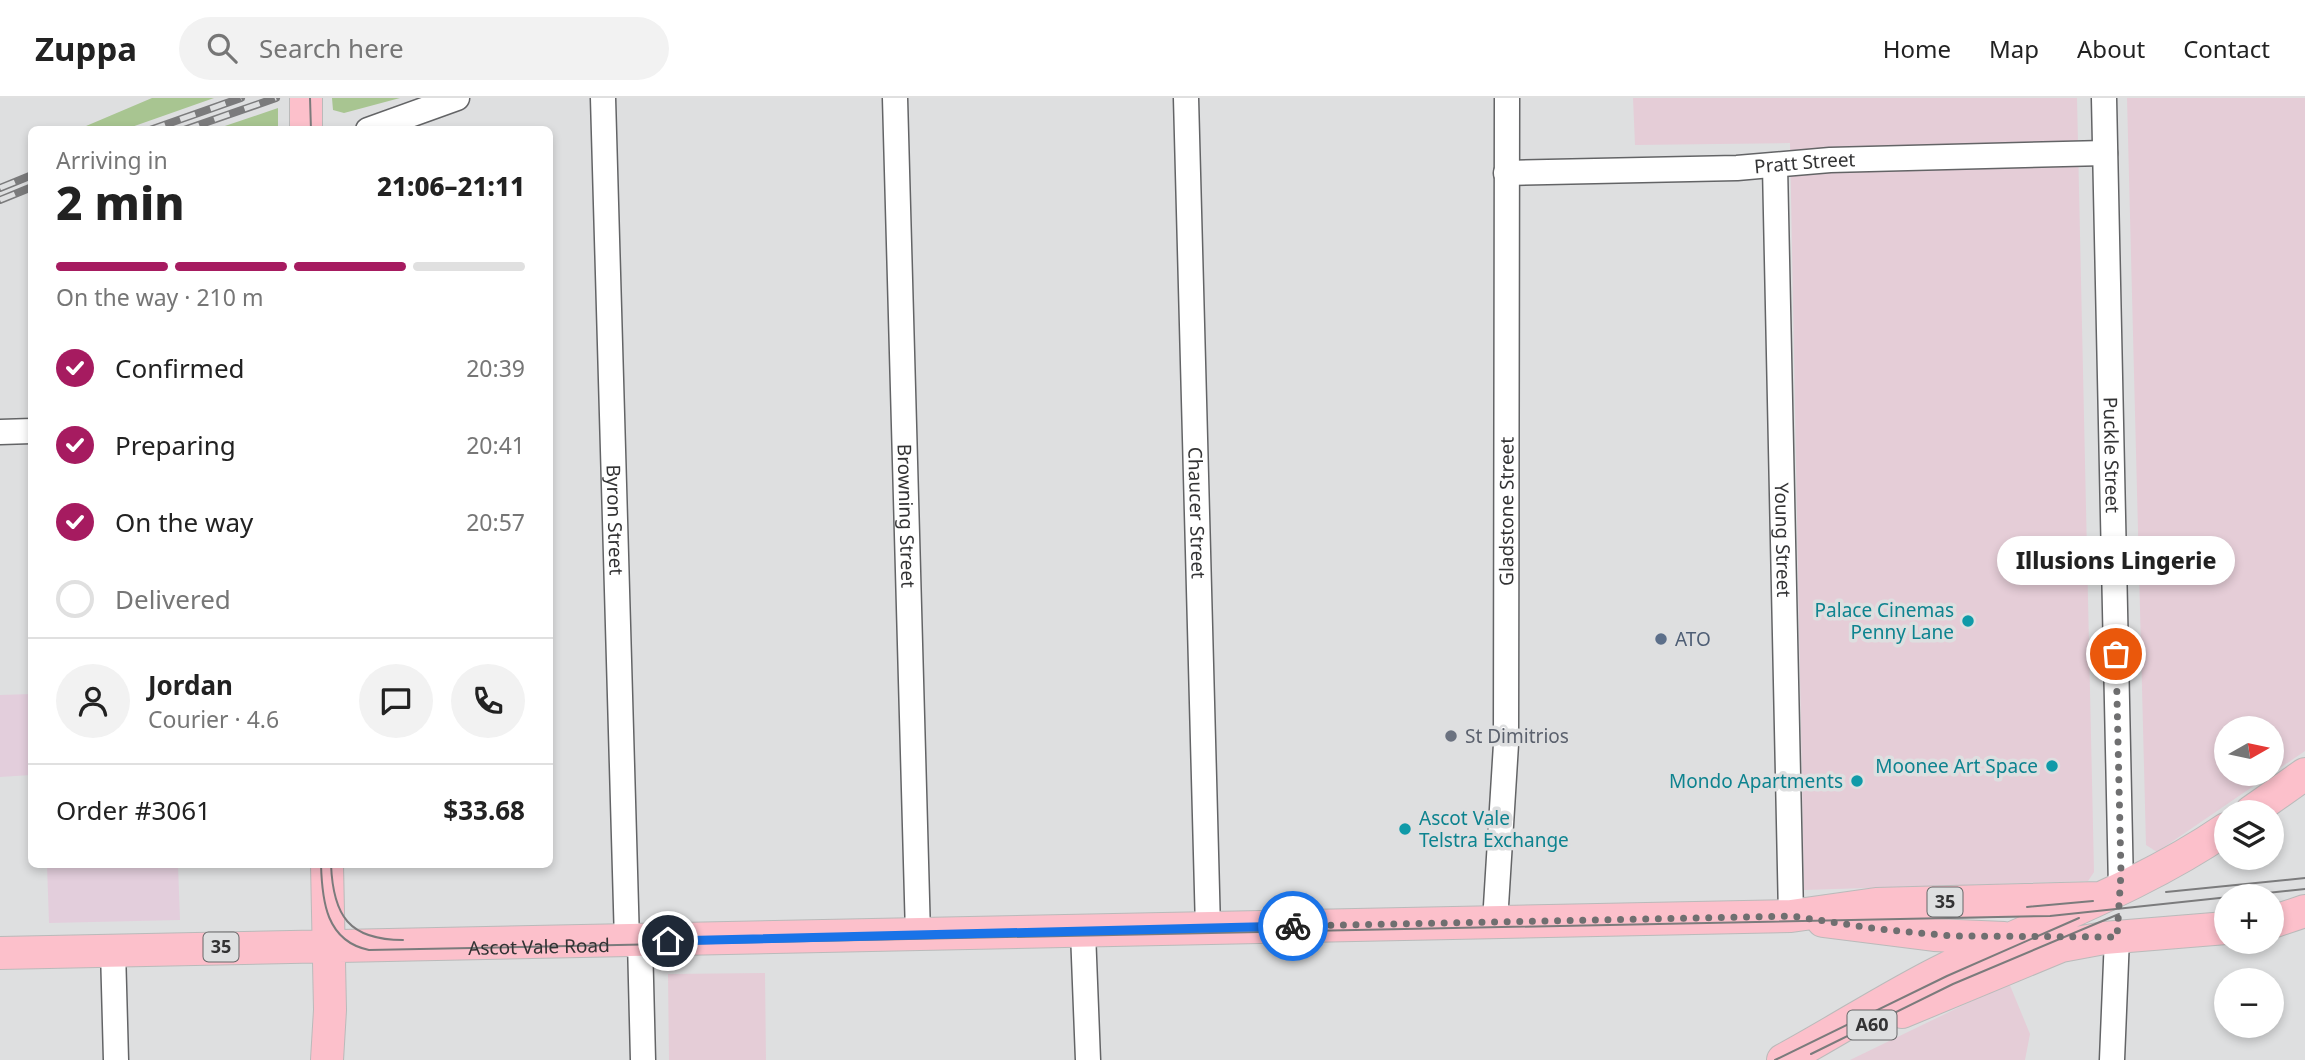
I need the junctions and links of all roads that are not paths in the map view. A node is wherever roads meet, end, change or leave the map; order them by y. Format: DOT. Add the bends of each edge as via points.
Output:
graph roads {
  1 [pos="457,98"];
  2 [pos="603,98"];
  3 [pos="895,98"];
  4 [pos="1186,98"];
  5 [pos="1507,98"];
  6 [pos="2104,98"];
  7 [pos="379,126"];
  8 [pos="2105,153"];
  9 [pos="1775,166"];
  10 [pos="1506,173"];
  11 [pos="28,431"];
  12 [pos="0,432"];
  13 [pos="2305,774"];
  14 [pos="2268,800"];
  15 [pos="2214,837"];
  16 [pos="327,868"];
  17 [pos="2110,893"];
  18 [pos="2305,911"];
  19 [pos="1791,916"];
  20 [pos="2284,919"];
  21 [pos="1495,922"];
  22 [pos="2284,924"];
  23 [pos="2305,924"];
  24 [pos="1208,929"];
  25 [pos="2214,929"];
  26 [pos="1083,932"];
  27 [pos="918,935"];
  28 [pos="2010,938"];
  29 [pos="2110,938"];
  30 [pos="633,942"];
  31 [pos="329,948"];
  32 [pos="113,950"];
  33 [pos="0,953"];
  34 [pos="330,1010"];
  35 [pos="116,1060"];
  36 [pos="327,1060"];
  37 [pos="335,1060"];
  38 [pos="643,1060"];
  39 [pos="1088,1060"];
  40 [pos="1783,1060"];
  41 [pos="1790,1060"];
  42 [pos="2112,1060"];
  1 -- 7 [label="street"];
  2 -- 30 [label="street, Byron Street"];
  3 -- 27 [label="street, Browning Street"];
  4 -- 24 [label="street, Chaucer Street"];
  5 -- 10 [label="street, Gladstone Street"];
  6 -- 8 [label="street, Puckle Street"];
  8 -- 9 [label="street, Pratt Street" via="1830,160"];
  8 -- 17 [label="street, Puckle Street"];
  9 -- 10 [label="street, Pratt Street"];
  9 -- 19 [label="street, Young Street"];
  10 -- 21 [label="street, Gladstone Street" via="1506,744"];
  11 -- 12 [label="street"];
  13 -- 14 [label="main road"];
  15 -- 17 [label="main road, A60"];
  16 -- 31 [label="main road"];
  17 -- 19 [label="main road, Ascot Vale Road / 35" via="1876,904"];
  17 -- 28 [label="main road, A60"];
  17 -- 29 [label="main road, Puckle Street"];
  18 -- 20 [label="main road"];
  19 -- 21 [label="main road, Ascot Vale Road / 35"];
  19 -- 28 [label="main road, Ascot Vale Road / 35" via="1890,931"];
  21 -- 24 [label="main road, Ascot Vale Road / 35"];
  22 -- 23 [label="main road"];
  24 -- 26 [label="main road, Ascot Vale Road / 35"];
  25 -- 29 [label="main road, A60"];
  26 -- 27 [label="main road, Ascot Vale Road / 35"];
  26 -- 39 [label="street"];
  27 -- 30 [label="main road, Ascot Vale Road / 35"];
  28 -- 29 [label="main road, Ascot Vale Road / 35"];
  28 -- 40 [label="main road, A60" via="1942,970"];
  29 -- 41 [label="main road, A60" via="2038,954"];
  29 -- 42 [label="street"];
  30 -- 31 [label="main road, Ascot Vale Road / 35"];
  30 -- 38 [label="street, Byron Street"];
  31 -- 32 [label="main road, Ascot Vale Road / 35"];
  31 -- 34 [label="main road"];
  32 -- 33 [label="main road, Ascot Vale Road / 35"];
  32 -- 35 [label="street"];
  34 -- 36 [label="main road"];
  34 -- 37 [label="main road"];
}
